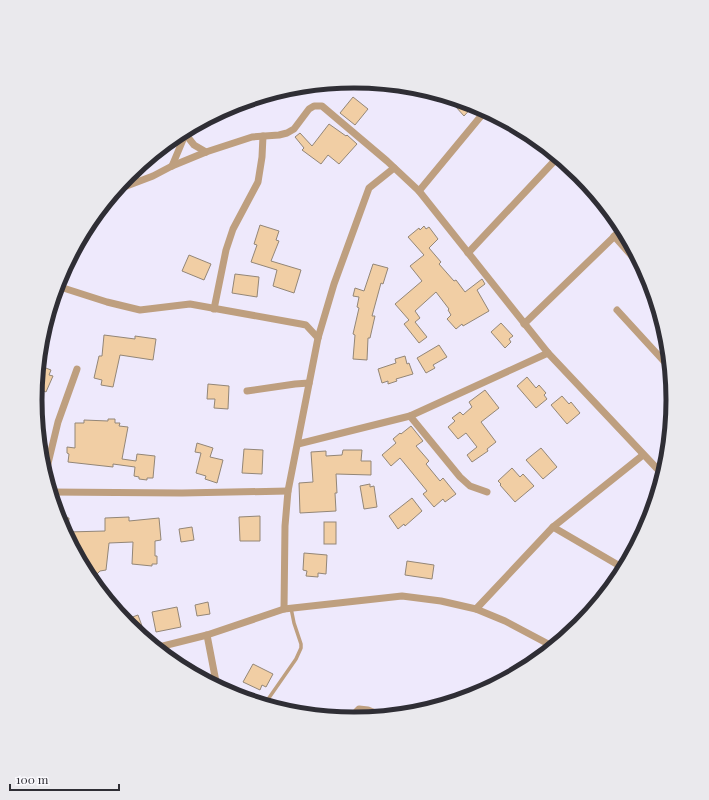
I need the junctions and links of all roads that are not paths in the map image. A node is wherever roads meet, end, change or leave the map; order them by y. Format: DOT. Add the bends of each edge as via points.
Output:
graph roads {
  1 [pos="482,115"];
  2 [pos="187,136"];
  3 [pos="263,136"];
  4 [pos="182,140"];
  5 [pos="206,152"];
  6 [pos="555,160"];
  7 [pos="172,166"];
  8 [pos="394,168"];
  9 [pos="128,185"];
  10 [pos="419,192"];
  11 [pos="618,232"];
  12 [pos="614,236"];
  13 [pos="468,254"];
  14 [pos="631,255"];
  15 [pos="63,288"];
  16 [pos="214,309"];
  17 [pos="617,310"];
  18 [pos="524,324"];
  19 [pos="318,338"];
  20 [pos="548,353"];
  21 [pos="664,363"];
  22 [pos="77,369"];
  23 [pos="309,383"];
  24 [pos="247,391"];
  25 [pos="410,416"];
  26 [pos="298,444"];
  27 [pos="643,455"];
  28 [pos="48,462"];
  29 [pos="659,471"];
  30 [pos="288,491"];
  31 [pos="56,492"];
  32 [pos="487,492"];
  33 [pos="553,527"];
  34 [pos="619,566"];
  35 [pos="287,609"];
  36 [pos="476,609"];
  37 [pos="207,635"];
  38 [pos="549,645"];
  39 [pos="162,646"];
  40 [pos="216,680"];
  41 [pos="267,700"];
  42 [pos="356,712"];
  43 [pos="373,712"];
  1 -- 10 [label="street"];
  2 -- 5 [label="street" via="194,145"];
  3 -- 5 [label="street" via="252,136"];
  3 -- 8 [label="street" via="288,133 309,109 322,106"];
  3 -- 16 [label="street" via="258,182 233,228"];
  4 -- 7 [label="street"];
  5 -- 7 [label="street"];
  6 -- 13 [label="street"];
  7 -- 9 [label="street"];
  8 -- 10 [label="street"];
  8 -- 19 [label="street" via="370,188 334,284"];
  10 -- 13 [label="street"];
  11 -- 12 [label="street"];
  12 -- 14 [label="street"];
  12 -- 18 [label="street"];
  13 -- 18 [label="street"];
  15 -- 16 [label="street" via="140,310 190,304"];
  16 -- 19 [label="street" via="306,325"];
  17 -- 21 [label="street"];
  18 -- 20 [label="street"];
  19 -- 23 [label="street"];
  20 -- 25 [label="street"];
  20 -- 27 [label="street"];
  22 -- 28 [label="street" via="58,422"];
  23 -- 24 [label="street"];
  23 -- 26 [label="street"];
  25 -- 26 [label="street"];
  25 -- 32 [label="street" via="460,477 470,486"];
  26 -- 30 [label="street"];
  27 -- 29 [label="street"];
  27 -- 33 [label="street"];
  30 -- 31 [label="street"];
  30 -- 35 [label="street" via="285,526"];
  33 -- 34 [label="street"];
  33 -- 36 [label="street"];
  35 -- 36 [label="street" via="402,596"];
  35 -- 37 [label="street"];
  35 -- 41 [label="lane" via="301,648"];
  36 -- 38 [label="street"];
  37 -- 39 [label="street"];
  37 -- 40 [label="street"];
  42 -- 43 [label="street" via="359,709"];
}
